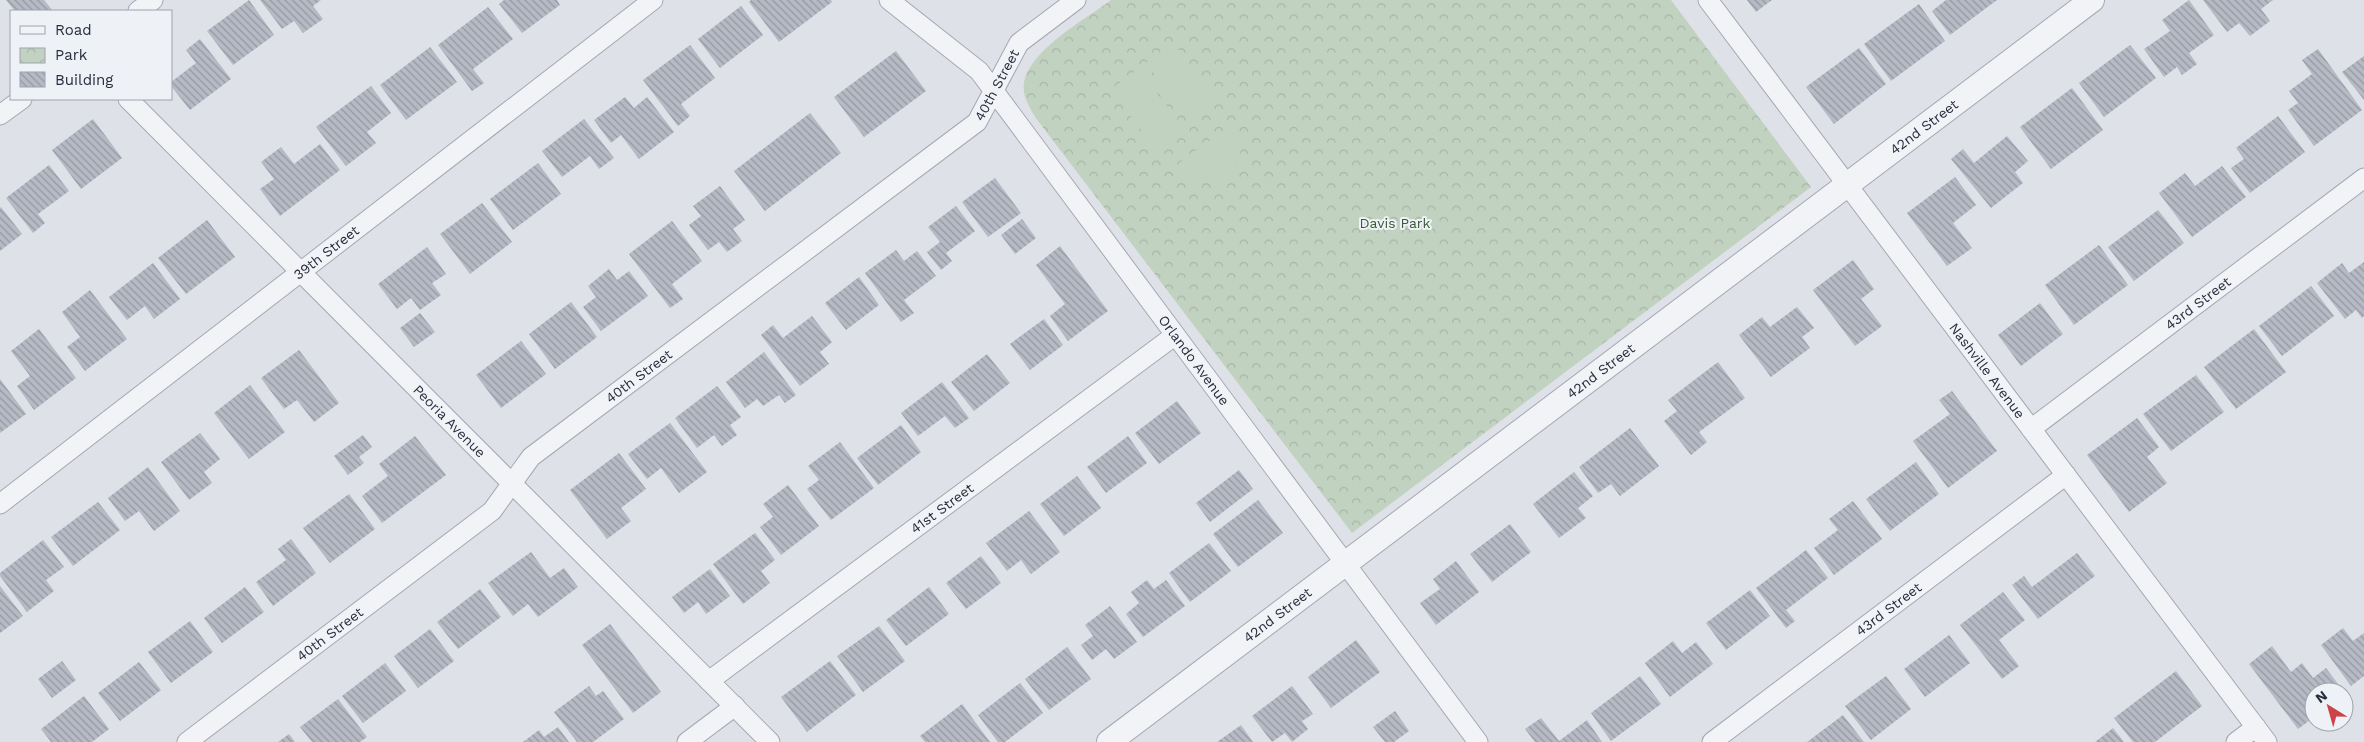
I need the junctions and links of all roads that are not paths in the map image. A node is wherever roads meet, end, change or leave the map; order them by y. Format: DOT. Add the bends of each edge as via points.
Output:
graph roads {
  1 [pos="153,0"];
  2 [pos="653,0"];
  3 [pos="889,0"];
  4 [pos="1076,0"];
  5 [pos="1708,0"];
  6 [pos="2092,0"];
  7 [pos="139,10"];
  8 [pos="994,92"];
  9 [pos="21,100"];
  10 [pos="129,100"];
  11 [pos="0,116"];
  12 [pos="2364,178"];
  13 [pos="1846,184"];
  14 [pos="301,271"];
  15 [pos="1174,336"];
  16 [pos="2031,429"];
  17 [pos="2066,475"];
  18 [pos="511,483"];
  19 [pos="0,504"];
  20 [pos="1344,564"];
  21 [pos="710,681"];
  22 [pos="735,706"];
  23 [pos="2261,735"];
  24 [pos="187,742"];
  25 [pos="688,742"];
  26 [pos="770,742"];
  27 [pos="1109,742"];
  28 [pos="1478,742"];
  29 [pos="1712,742"];
  30 [pos="2236,742"];
  1 -- 7 [label="street"];
  2 -- 14 [label="street, 39th Street"];
  3 -- 8 [label="street, Orlando Avenue" via="979,71"];
  4 -- 8 [label="street, 40th Street" via="1019,43"];
  5 -- 13 [label="street, Nashville Avenue"];
  6 -- 13 [label="street, 42nd Street"];
  8 -- 15 [label="street, Orlando Avenue"];
  8 -- 18 [label="street, 40th Street" via="977,122 531,457"];
  9 -- 11 [label="street"];
  10 -- 14 [label="street, Peoria Avenue"];
  12 -- 16 [label="street, 43rd Street"];
  13 -- 16 [label="street, Nashville Avenue"];
  13 -- 20 [label="street, 42nd Street"];
  14 -- 18 [label="street, Peoria Avenue"];
  14 -- 19 [label="street, 39th Street"];
  15 -- 20 [label="street, Orlando Avenue"];
  15 -- 21 [label="street, 41st Street"];
  16 -- 17 [label="street, Nashville Avenue"];
  17 -- 23 [label="street, Nashville Avenue"];
  17 -- 29 [label="street, 43rd Street"];
  18 -- 21 [label="street, Peoria Avenue"];
  18 -- 24 [label="street, 40th Street" via="492,511"];
  20 -- 27 [label="street, 42nd Street"];
  20 -- 28 [label="street, Orlando Avenue"];
  21 -- 22 [label="street, Peoria Avenue"];
  22 -- 25 [label="street"];
  22 -- 26 [label="street, Peoria Avenue"];
  23 -- 30 [label="street"];
}
